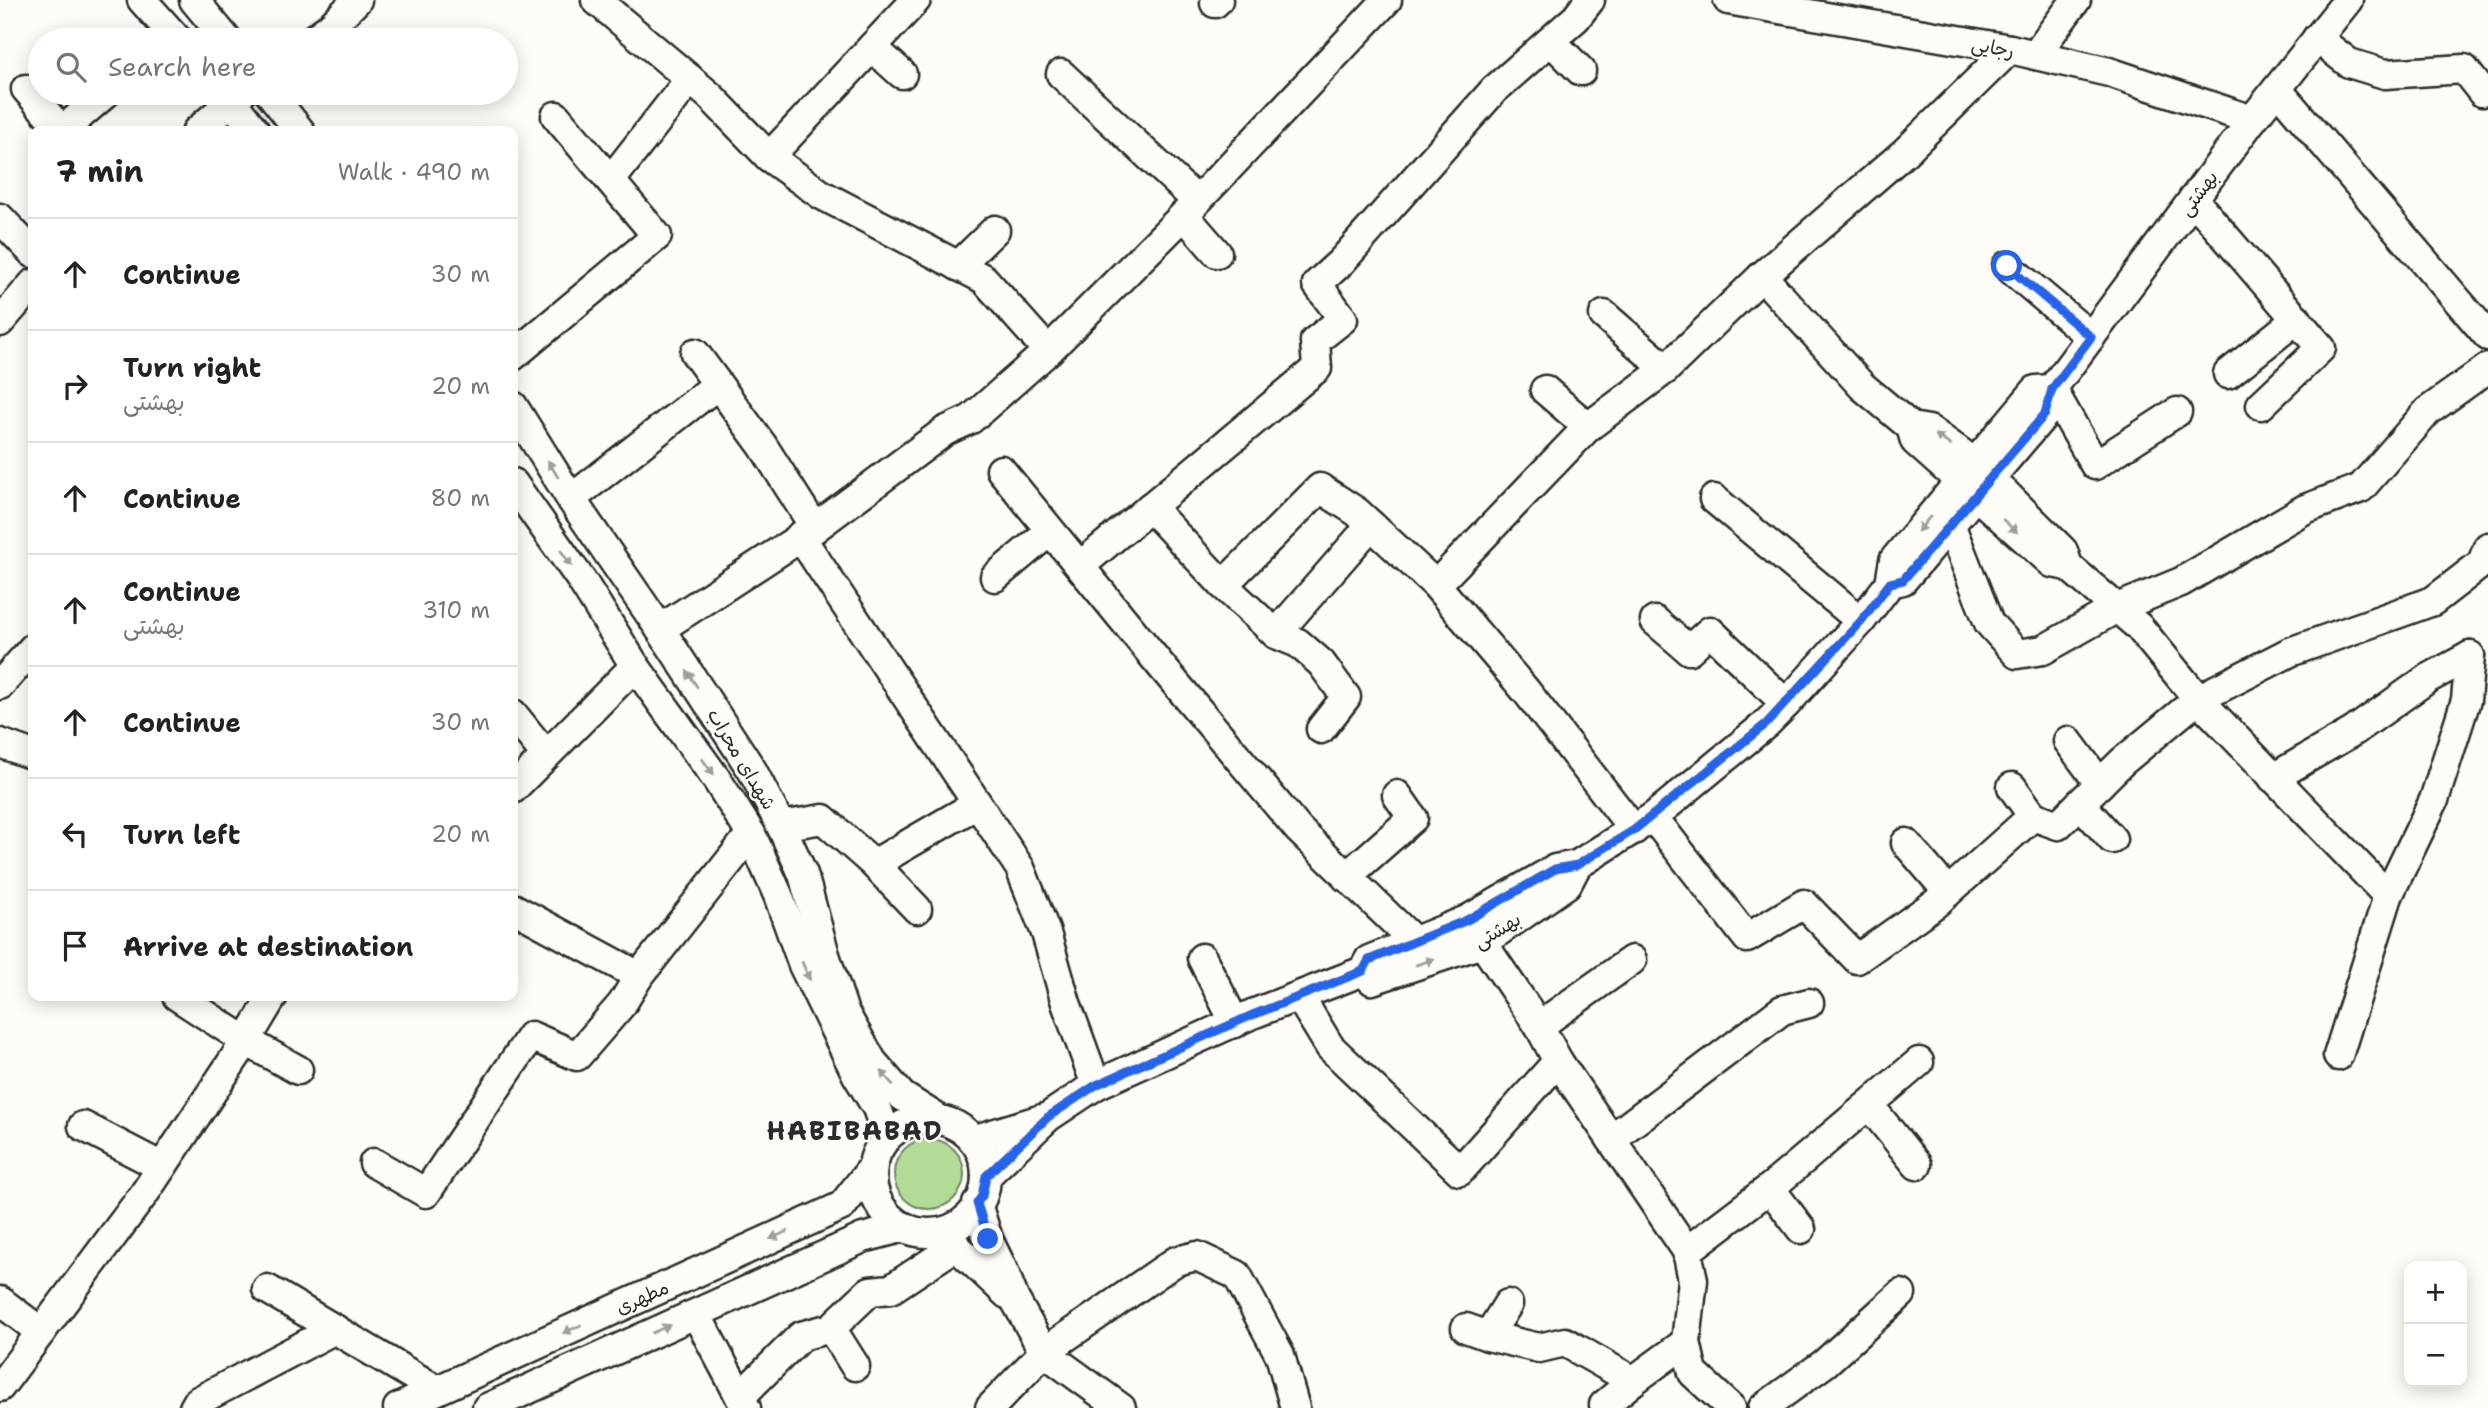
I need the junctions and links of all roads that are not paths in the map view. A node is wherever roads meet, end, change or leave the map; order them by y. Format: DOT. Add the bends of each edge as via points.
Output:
graph roads {
  1 [pos="142,0"];
  2 [pos="194,0"];
  3 [pos="357,0"];
  4 [pos="596,0"];
  5 [pos="916,0"];
  6 [pos="1387,0"];
  7 [pos="1590,0"];
  8 [pos="1728,0"];
  9 [pos="2076,0"];
  10 [pos="2348,0"];
  11 [pos="164,28"];
  12 [pos="218,28"];
  13 [pos="329,28"];
  14 [pos="2317,38"];
  15 [pos="1551,41"];
  16 [pos="872,47"];
  17 [pos="2023,52"];
  18 [pos="1581,71"];
  19 [pos="902,74"];
  20 [pos="1061,74"];
  21 [pos="690,79"];
  22 [pos="26,89"];
  23 [pos="2277,89"];
  24 [pos="28,91"];
  25 [pos="2482,92"];
  26 [pos="40,105"];
  27 [pos="92,105"];
  28 [pos="223,105"];
  29 [pos="239,105"];
  30 [pos="279,105"];
  31 [pos="556,116"];
  32 [pos="2252,120"];
  33 [pos="58,126"];
  34 [pos="68,126"];
  35 [pos="202,126"];
  36 [pos="252,126"];
  37 [pos="296,126"];
  38 [pos="769,158"];
  39 [pos="611,180"];
  40 [pos="2193,199"];
  41 [pos="1190,208"];
  42 [pos="0,218"];
  43 [pos="995,230"];
  44 [pos="28,248"];
  45 [pos="1217,253"];
  46 [pos="958,266"];
  47 [pos="2007,266"];
  48 [pos="1762,276"];
  49 [pos="28,290"];
  50 [pos="1604,315"];
  51 [pos="2297,319"];
  52 [pos="0,322"];
  53 [pos="2488,335"];
  54 [pos="2091,337"];
  55 [pos="1048,351"];
  56 [pos="518,352"];
  57 [pos="695,353"];
  58 [pos="2488,368"];
  59 [pos="1666,369"];
  60 [pos="2228,374"];
  61 [pos="717,385"];
  62 [pos="2052,389"];
  63 [pos="1545,390"];
  64 [pos="2261,405"];
  65 [pos="2177,412"];
  66 [pos="518,423"];
  67 [pos="1588,427"];
  68 [pos="1001,470"];
  69 [pos="1975,479"];
  70 [pos="518,490"];
  71 [pos="571,499"];
  72 [pos="1714,499"];
  73 [pos="1150,507"];
  74 [pos="1950,524"];
  75 [pos="1371,525"];
  76 [pos="1050,531"];
  77 [pos="807,532"];
  78 [pos="2488,547"];
  79 [pos="1080,566"];
  80 [pos="995,577"];
  81 [pos="1890,583"];
  82 [pos="1223,585"];
  83 [pos="1436,585"];
  84 [pos="2117,608"];
  85 [pos="1655,621"];
  86 [pos="1861,621"];
  87 [pos="660,629"];
  88 [pos="1276,634"];
  89 [pos="28,654"];
  90 [pos="635,666"];
  91 [pos="0,685"];
  92 [pos="2198,699"];
  93 [pos="1786,704"];
  94 [pos="518,719"];
  95 [pos="1321,729"];
  96 [pos="2068,741"];
  97 [pos="0,743"];
  98 [pos="28,753"];
  99 [pos="546,755"];
  100 [pos="2273,778"];
  101 [pos="518,784"];
  102 [pos="2012,787"];
  103 [pos="2090,794"];
  104 [pos="1397,795"];
  105 [pos="977,804"];
  106 [pos="2033,816"];
  107 [pos="1643,823"];
  108 [pos="781,826"];
  109 [pos="751,834"];
  110 [pos="2112,839"];
  111 [pos="1906,843"];
  112 [pos="874,864"];
  113 [pos="803,874"];
  114 [pos="1346,877"];
  115 [pos="771,881"];
  116 [pos="1948,892"];
  117 [pos="2388,896"];
  118 [pos="917,909"];
  119 [pos="518,911"];
  120 [pos="1474,931"];
  121 [pos="1415,942"];
  122 [pos="1202,958"];
  123 [pos="1632,960"];
  124 [pos="1363,971"];
  125 [pos="639,976"];
  126 [pos="1299,996"];
  127 [pos="185,1001"];
  128 [pos="270,1001"];
  129 [pos="1809,1003"];
  130 [pos="1235,1023"];
  131 [pos="1539,1026"];
  132 [pos="246,1041"];
  133 [pos="2337,1056"];
  134 [pos="1559,1061"];
  135 [pos="1919,1062"];
  136 [pos="298,1070"];
  137 [pos="1096,1085"];
  138 [pos="1869,1105"];
  139 [pos="1048,1117"];
  140 [pos="940,1120"];
  141 [pos="83,1126"];
  142 [pos="887,1137"];
  143 [pos="1611,1139"];
  144 [pos="973,1140"];
  145 [pos="373,1163"];
  146 [pos="1917,1165"];
  147 [pos="162,1167"];
  148 [pos="872,1168"];
  149 [pos="986,1176"];
  150 [pos="1770,1188"];
  151 [pos="977,1203"];
  152 [pos="808,1221"];
  153 [pos="905,1227"];
  154 [pos="1801,1228"];
  155 [pos="948,1239"];
  156 [pos="1687,1251"];
  157 [pos="827,1255"];
  158 [pos="267,1289"];
  159 [pos="1901,1294"];
  160 [pos="1014,1300"];
  161 [pos="0,1301"];
  162 [pos="1508,1304"];
  163 [pos="696,1314"];
  164 [pos="831,1328"];
  165 [pos="335,1329"];
  166 [pos="41,1332"];
  167 [pos="1686,1342"];
  168 [pos="1044,1352"];
  169 [pos="855,1366"];
  170 [pos="1633,1381"];
  171 [pos="0,1387"];
  172 [pos="437,1390"];
  173 [pos="743,1402"];
  174 [pos="194,1408"];
  175 [pos="398,1408"];
  176 [pos="487,1408"];
  177 [pos="990,1408"];
  178 [pos="1121,1408"];
  179 [pos="1296,1408"];
  180 [pos="1606,1408"];
  181 [pos="1731,1408"];
  182 [pos="1763,1408"];
  1 -- 11 [label="street"];
  2 -- 12 [label="street"];
  3 -- 13 [label="street"];
  4 -- 21 [label="street"];
  5 -- 16 [label="street"];
  6 -- 41 [label="street"];
  7 -- 15 [label="street"];
  8 -- 17 [label="street, رجایی"];
  9 -- 17 [label="street"];
  10 -- 14 [label="street, بهشتی"];
  14 -- 23 [label="street, بهشتی"];
  14 -- 25 [label="street" via="2349,63 2385,74 2464,69"];
  15 -- 18 [label="street"];
  15 -- 73 [label="street" via="1494,90 1317,284 1343,319 1315,341 1317,368"];
  16 -- 19 [label="street"];
  16 -- 38 [label="street"];
  17 -- 32 [label="street, رجایی" via="2109,72"];
  17 -- 48 [label="street"];
  20 -- 41 [label="street"];
  21 -- 38 [label="street"];
  21 -- 39 [label="street"];
  22 -- 24 [label="street"];
  23 -- 32 [label="street, بهشتی"];
  23 -- 53 [label="street"];
  26 -- 33 [label="street"];
  27 -- 34 [label="street"];
  28 -- 35 [label="street"];
  29 -- 36 [label="street"];
  30 -- 37 [label="street"];
  31 -- 39 [label="street"];
  32 -- 40 [label="street, بهشتی"];
  38 -- 46 [label="street" via="822,195"];
  39 -- 56 [label="street" via="657,236"];
  40 -- 51 [label="street"];
  40 -- 54 [label="street, بهشتی"];
  41 -- 45 [label="street"];
  41 -- 55 [label="street"];
  42 -- 44 [label="street"];
  43 -- 46 [label="street"];
  46 -- 55 [label="street" via="984,279"];
  47 -- 54 [label="street"];
  48 -- 59 [label="street"];
  48 -- 69 [label="street" via="1862,386 1911,427 1915,441"];
  49 -- 52 [label="street"];
  50 -- 59 [label="street"];
  51 -- 60 [label="street"];
  51 -- 64 [label="street" via="2321,348"];
  54 -- 62 [label="street, بهشتی"];
  55 -- 77 [label="street" via="971,419 945,430"];
  57 -- 61 [label="street"];
  58 -- 84 [label="street" via="2428,411 2361,488 2305,509 2180,582"];
  59 -- 67 [label="street"];
  61 -- 71 [label="street"];
  61 -- 77 [label="street" via="763,446"];
  62 -- 65 [label="street" via="2095,465"];
  62 -- 69 [label="street, بهشتی" via="2045,414"];
  63 -- 67 [label="street"];
  71 -- 66 [label="street, شهدای محراب, one-way"];
  67 -- 83 [label="street"];
  68 -- 76 [label="street"];
  69 -- 74 [label="street"];
  69 -- 81 [label="street, one-way" via="1894,560"];
  69 -- 84 [label="street" via="2052,563 2068,566"];
  70 -- 90 [label="street, شهدای محراب, one-way"];
  71 -- 87 [label="street, شهدای محراب"];
  72 -- 86 [label="street"];
  73 -- 79 [label="street"];
  73 -- 82 [label="street"];
  74 -- 81 [label="street" via="1903,580"];
  74 -- 84 [label="street" via="1989,623 2017,654 2043,650"];
  75 -- 82 [label="street" via="1320,488"];
  75 -- 83 [label="street"];
  75 -- 88 [label="street"];
  76 -- 79 [label="street"];
  76 -- 80 [label="street"];
  77 -- 87 [label="street"];
  77 -- 105 [label="street"];
  78 -- 92 [label="street" via="2482,563 2433,601 2290,652"];
  79 -- 114 [label="street" via="1299,830"];
  81 -- 86 [label="street, بهشتی"];
  82 -- 88 [label="street"];
  83 -- 107 [label="street"];
  84 -- 92 [label="street" via="2139,627"];
  85 -- 93 [label="street" via="1689,650 1710,631"];
  86 -- 93 [label="street, بهشتی"];
  108 -- 87 [label="street, شهدای محراب, one-way" via="752,770"];
  88 -- 95 [label="street" via="1298,643 1321,663 1346,697"];
  89 -- 91 [label="street"];
  90 -- 99 [label="street"];
  90 -- 109 [label="street, شهدای محراب, one-way"];
  92 -- 100 [label="street"];
  92 -- 103 [label="street"];
  93 -- 107 [label="street, بهشتی"];
  94 -- 99 [label="street"];
  96 -- 103 [label="street"];
  97 -- 98 [label="street"];
  99 -- 101 [label="street"];
  100 -- 117 [label="street"];
  100 -- 117 [label="street" via="2470,656 2466,700 2434,800"];
  102 -- 106 [label="street"];
  103 -- 106 [label="street" via="2058,825"];
  103 -- 110 [label="street"];
  104 -- 114 [label="street" via="1413,818"];
  105 -- 112 [label="street"];
  105 -- 137 [label="street" via="1020,867"];
  106 -- 116 [label="street"];
  107 -- 116 [label="street" via="1747,938 1804,904 1857,959"];
  107 -- 120 [label="street, بهشتی" via="1577,865 1555,869"];
  108 -- 112 [label="street" via="823,819"];
  108 -- 113 [label="street, شهدای محراب"];
  109 -- 115 [label="street, شهدای محراب"];
  109 -- 125 [label="street"];
  111 -- 116 [label="street"];
  112 -- 118 [label="street"];
  113 -- 115 [label="street"];
  140 -- 113 [label="street, شهدای محراب, one-way" via="902,1096 872,1061 844,1012"];
  114 -- 121 [label="street"];
  115 -- 142 [label="street, شهدای محراب, one-way" via="803,965 877,1108"];
  117 -- 133 [label="street"];
  119 -- 125 [label="street"];
  120 -- 121 [label="street, بهشتی"];
  124 -- 120 [label="street, بهشتی, one-way" via="1372,980"];
  120 -- 131 [label="street"];
  121 -- 124 [label="street, بهشتی" via="1369,960"];
  122 -- 130 [label="street"];
  123 -- 131 [label="street"];
  124 -- 126 [label="street, بهشتی"];
  125 -- 145 [label="street" via="577,1056 531,1036 426,1193"];
  126 -- 130 [label="street, بهشتی"];
  126 -- 134 [label="street" via="1330,1047 1460,1171"];
  127 -- 132 [label="street"];
  128 -- 132 [label="street"];
  129 -- 143 [label="street" via="1782,1010"];
  130 -- 137 [label="street, بهشتی"];
  131 -- 134 [label="street"];
  132 -- 136 [label="street"];
  132 -- 147 [label="street"];
  134 -- 143 [label="street"];
  135 -- 138 [label="street"];
  137 -- 139 [label="street, بهشتی"];
  138 -- 146 [label="street"];
  138 -- 150 [label="street"];
  139 -- 144 [label="street"];
  139 -- 149 [label="street"];
  140 -- 142 [label="street" via="920,1119 901,1125"];
  140 -- 144 [label="street"];
  141 -- 147 [label="street"];
  142 -- 148 [label="street"];
  143 -- 156 [label="street"];
  144 -- 149 [label="street" via="983,1157"];
  147 -- 166 [label="street"];
  148 -- 152 [label="street, مطهری" via="842,1206"];
  148 -- 153 [label="street" via="879,1203"];
  149 -- 151 [label="street"];
  150 -- 154 [label="street"];
  150 -- 156 [label="street"];
  151 -- 155 [label="street"];
  151 -- 160 [label="street"];
  152 -- 157 [label="street" via="826,1223 834,1233 834,1245"];
  152 -- 172 [label="street, مطهری, one-way"];
  153 -- 155 [label="street"];
  153 -- 157 [label="street, مطهری" via="863,1238"];
  155 -- 160 [label="street"];
  155 -- 164 [label="street" via="891,1289 870,1291"];
  156 -- 167 [label="street" via="1693,1280"];
  157 -- 163 [label="street, مطهری"];
  158 -- 165 [label="street"];
  159 -- 182 [label="street" via="1825,1363"];
  160 -- 168 [label="street"];
  161 -- 166 [label="street"];
  162 -- 170 [label="street" via="1477,1332 1539,1348 1566,1342"];
  163 -- 173 [label="street"];
  176 -- 163 [label="street, مطهری, one-way"];
  164 -- 169 [label="street"];
  164 -- 173 [label="street" via="801,1336"];
  165 -- 172 [label="street"];
  165 -- 174 [label="street" via="198,1401"];
  166 -- 171 [label="street"];
  167 -- 170 [label="street"];
  167 -- 181 [label="street" via="1693,1373"];
  168 -- 177 [label="street"];
  168 -- 178 [label="street"];
  168 -- 179 [label="street" via="1176,1261 1198,1256 1237,1275 1280,1355"];
  170 -- 180 [label="street" via="1604,1405"];
  172 -- 175 [label="street, مطهری"];
}
